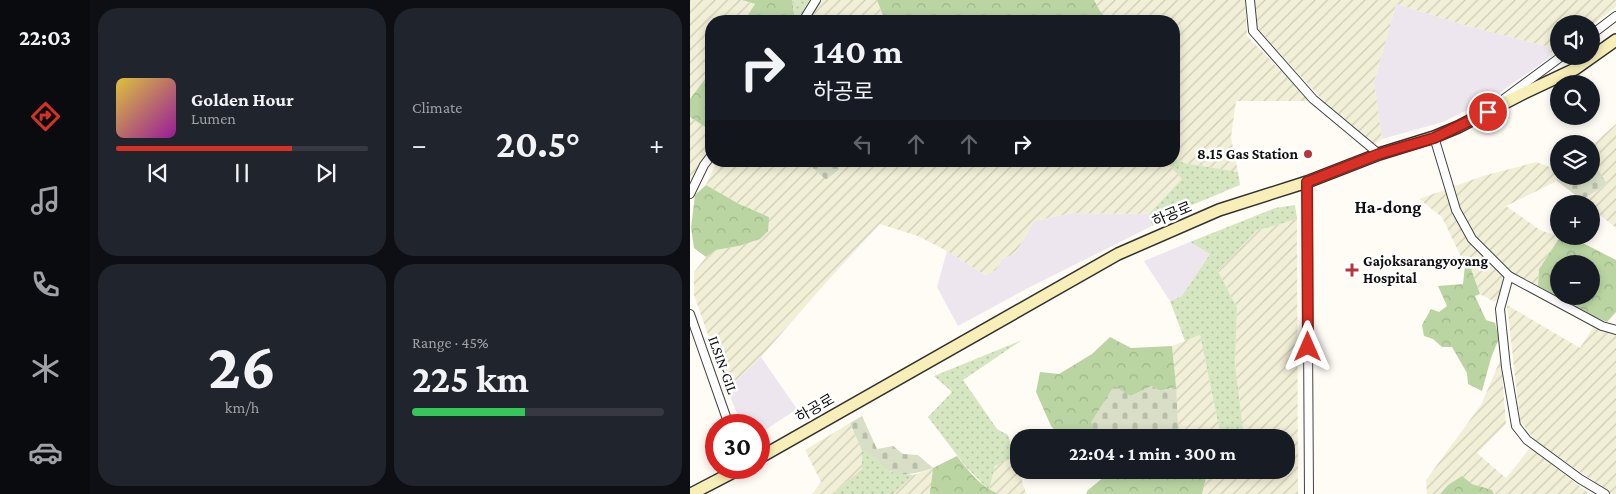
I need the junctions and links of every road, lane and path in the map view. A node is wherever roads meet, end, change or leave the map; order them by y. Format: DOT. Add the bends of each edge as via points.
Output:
graph roads {
  1 [pos="816,0"];
  2 [pos="1250,0"];
  3 [pos="807,15"];
  4 [pos="1616,16"];
  5 [pos="1600,28"];
  6 [pos="1616,40"];
  7 [pos="1550,64"];
  8 [pos="1488,112"];
  9 [pos="1434,138"];
  10 [pos="1379,154"];
  11 [pos="705,164"];
  12 [pos="1307,182"];
  13 [pos="690,194"];
  14 [pos="1509,276"];
  15 [pos="690,314"];
  16 [pos="1616,330"];
  17 [pos="726,414"];
  18 [pos="770,452"];
  19 [pos="720,479"];
  20 [pos="691,494"];
  21 [pos="1309,494"];
  22 [pos="1605,494"];
  1 -- 3 [label="street"];
  2 -- 10 [label="street" via="1253,31 1313,99"];
  4 -- 5 [label="street"];
  6 -- 8 [label="main road, 하공로" via="1575,70"];
  7 -- 8 [label="street"];
  8 -- 9 [label="main road, 하공로"];
  9 -- 10 [label="main road, 하공로"];
  9 -- 14 [label="street" via="1456,210 1472,239"];
  10 -- 12 [label="main road, 하공로"];
  11 -- 13 [label="street"];
  12 -- 18 [label="main road, 하공로" via="1219,210 1118,254"];
  12 -- 21 [label="street"];
  14 -- 16 [label="street" via="1602,326"];
  14 -- 22 [label="street" via="1500,309 1516,426 1528,440"];
  15 -- 17 [label="street, ILSIN-GIL"];
  19 -- 20 [label="main road"];
}
